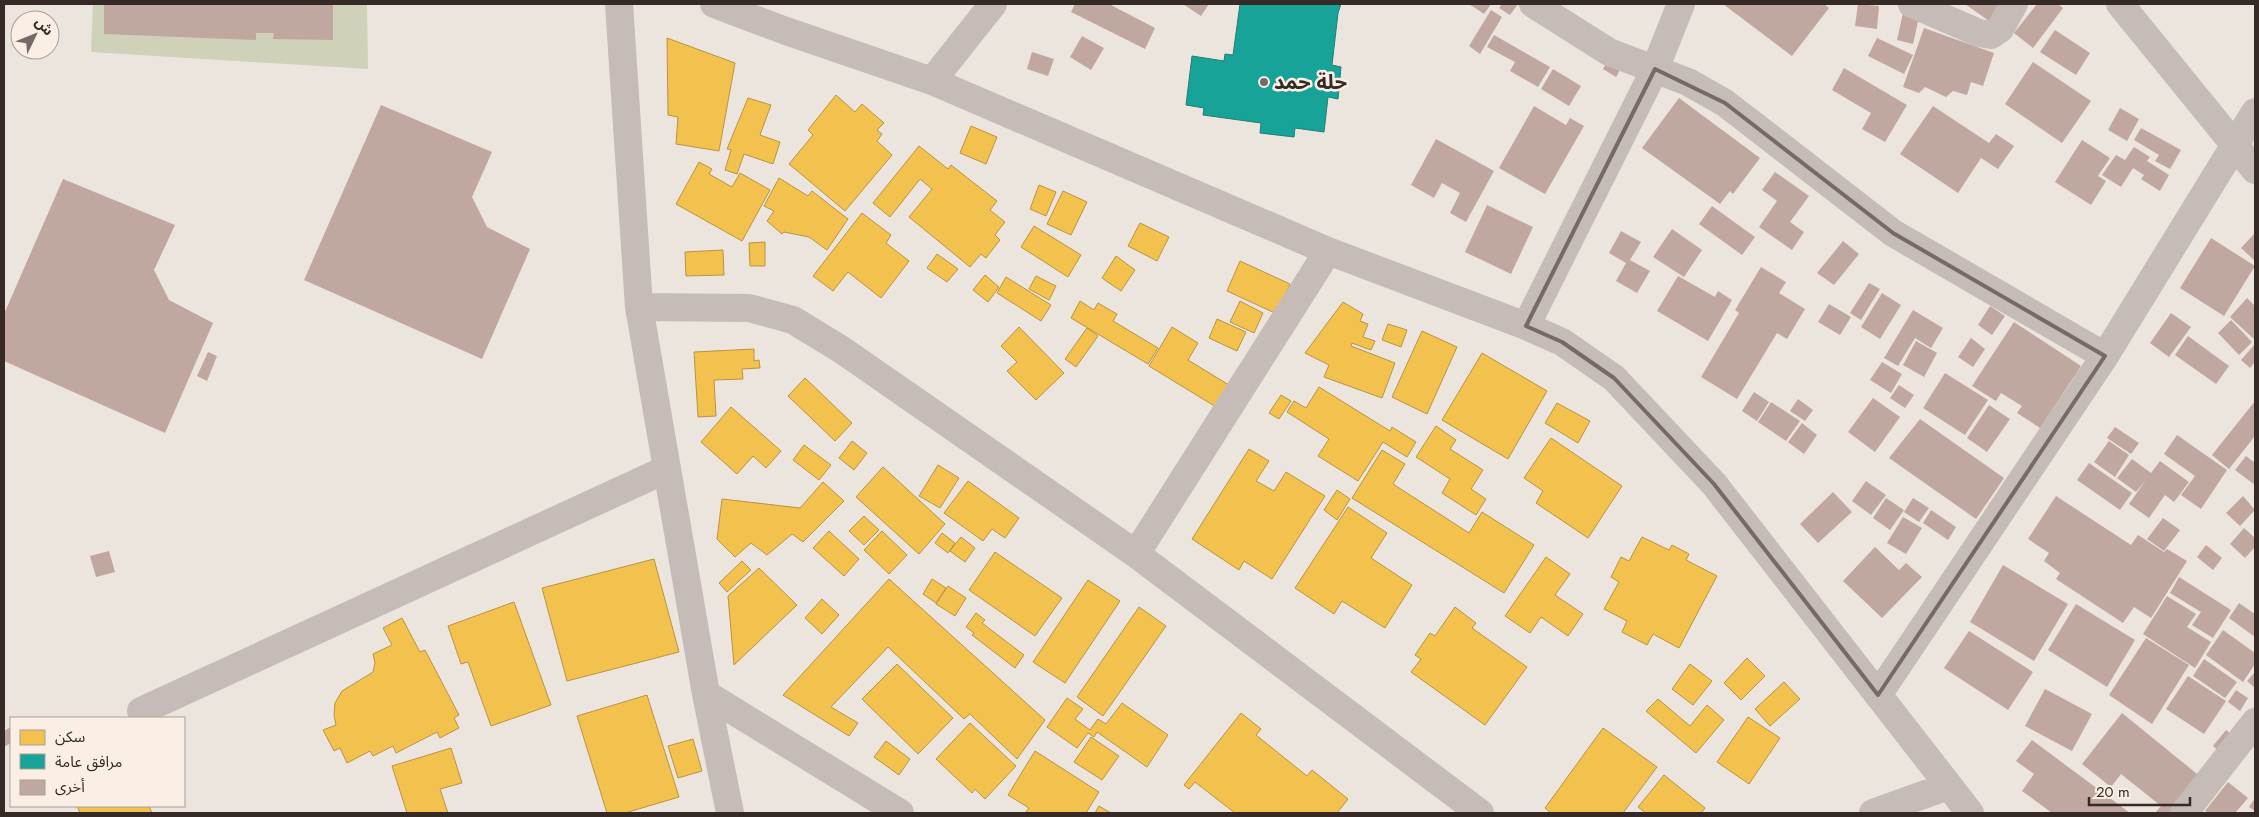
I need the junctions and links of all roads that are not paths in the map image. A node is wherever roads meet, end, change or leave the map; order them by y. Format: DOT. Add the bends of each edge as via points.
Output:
graph roads {
  1 [pos="619,4"];
  2 [pos="714,4"];
  3 [pos="993,4"];
  4 [pos="1533,4"];
  5 [pos="1681,4"];
  6 [pos="1912,4"];
  7 [pos="2014,4"];
  8 [pos="2123,5"];
  9 [pos="1655,69"];
  10 [pos="932,81"];
  11 [pos="2255,112"];
  12 [pos="2235,145"];
  13 [pos="2255,170"];
  14 [pos="1328,251"];
  15 [pos="639,307"];
  16 [pos="1526,326"];
  17 [pos="2105,356"];
  18 [pos="667,469"];
  19 [pos="1136,554"];
  20 [pos="706,694"];
  21 [pos="1878,694"];
  22 [pos="141,711"];
  23 [pos="2255,722"];
  24 [pos="1948,786"];
  25 [pos="730,813"];
  26 [pos="900,813"];
  27 [pos="1480,813"];
  28 [pos="1873,813"];
  29 [pos="1970,813"];
  30 [pos="2184,813"];
  1 -- 15 [label="street"];
  2 -- 10 [label="street"];
  3 -- 10 [label="street"];
  4 -- 9 [label="street" via="1609,52"];
  5 -- 9 [label="street"];
  6 -- 7 [label="street" via="1991,35 2000,29"];
  8 -- 12 [label="street"];
  9 -- 16 [label="street"];
  9 -- 17 [label="street" via="1688,82 1726,103 1892,233"];
  10 -- 14 [label="street"];
  11 -- 12 [label="street"];
  12 -- 13 [label="street"];
  12 -- 17 [label="street"];
  14 -- 16 [label="street"];
  14 -- 19 [label="street"];
  15 -- 18 [label="street"];
  15 -- 19 [label="street" via="749,308 793,320 842,350"];
  16 -- 21 [label="street" via="1562,342 1614,378 1714,484"];
  17 -- 21 [label="street"];
  18 -- 20 [label="street"];
  18 -- 22 [label="street"];
  19 -- 27 [label="street"];
  20 -- 25 [label="street"];
  20 -- 26 [label="street"];
  21 -- 24 [label="street"];
  23 -- 30 [label="street"];
  24 -- 28 [label="street"];
  24 -- 29 [label="street"];
}
